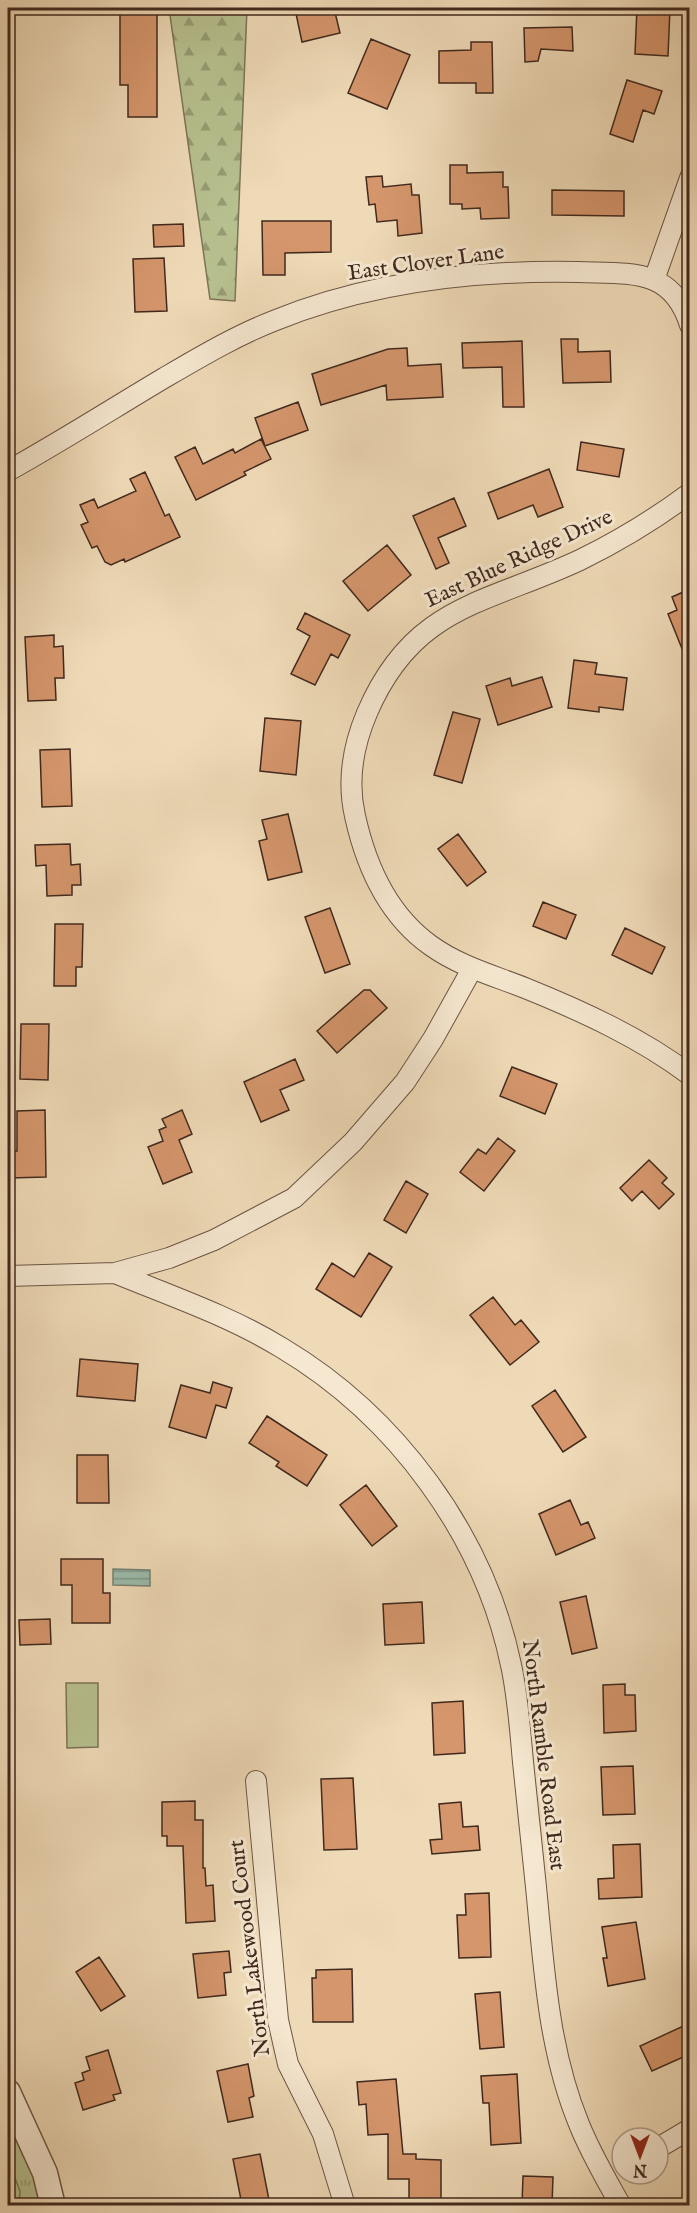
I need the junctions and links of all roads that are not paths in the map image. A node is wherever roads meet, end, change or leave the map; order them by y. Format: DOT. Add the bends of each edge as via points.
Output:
graph roads {
  1 [pos="690,178"];
  2 [pos="654,280"];
  3 [pos="690,325"];
  4 [pos="8,471"];
  5 [pos="690,493"];
  6 [pos="472,969"];
  7 [pos="690,1075"];
  8 [pos="115,1273"];
  9 [pos="8,1276"];
  10 [pos="256,1781"];
  11 [pos="8,2092"];
  12 [pos="690,2129"];
  13 [pos="670,2141"];
  14 [pos="610,2167"];
  15 [pos="617,2186"];
  16 [pos="53,2205"];
  17 [pos="345,2205"];
  18 [pos="621,2205"];
  1 -- 2 [label="street"];
  2 -- 3 [label="street, East Clover Lane" via="675,294"];
  2 -- 4 [label="street, East Clover Lane" via="626,274 572,272 490,275 386,288 316,306 231,340"];
  5 -- 6 [label="street, East Blue Ridge Drive" via="645,525 577,561 475,602 437,623 400,657 369,707 359,732 351,783 367,860 378,885 409,928"];
  6 -- 7 [label="street, East Blue Ridge Drive" via="601,1022"];
  6 -- 8 [label="street" via="399,1090 353,1142 294,1198 214,1240"];
  8 -- 9 [label="street"];
  8 -- 14 [label="street, North Ramble Road East" via="241,1325 317,1371 379,1423 405,1452 439,1496 465,1540 495,1604 512,1666 541,1959 561,2071 579,2124"];
  10 -- 17 [label="street, North Lakewood Court" via="282,2044 294,2079 323,2134"];
  11 -- 16 [label="street" via="45,2173"];
  12 -- 13 [label="street"];
  15 -- 18 [label="street, North Ramble Road East"];
}
